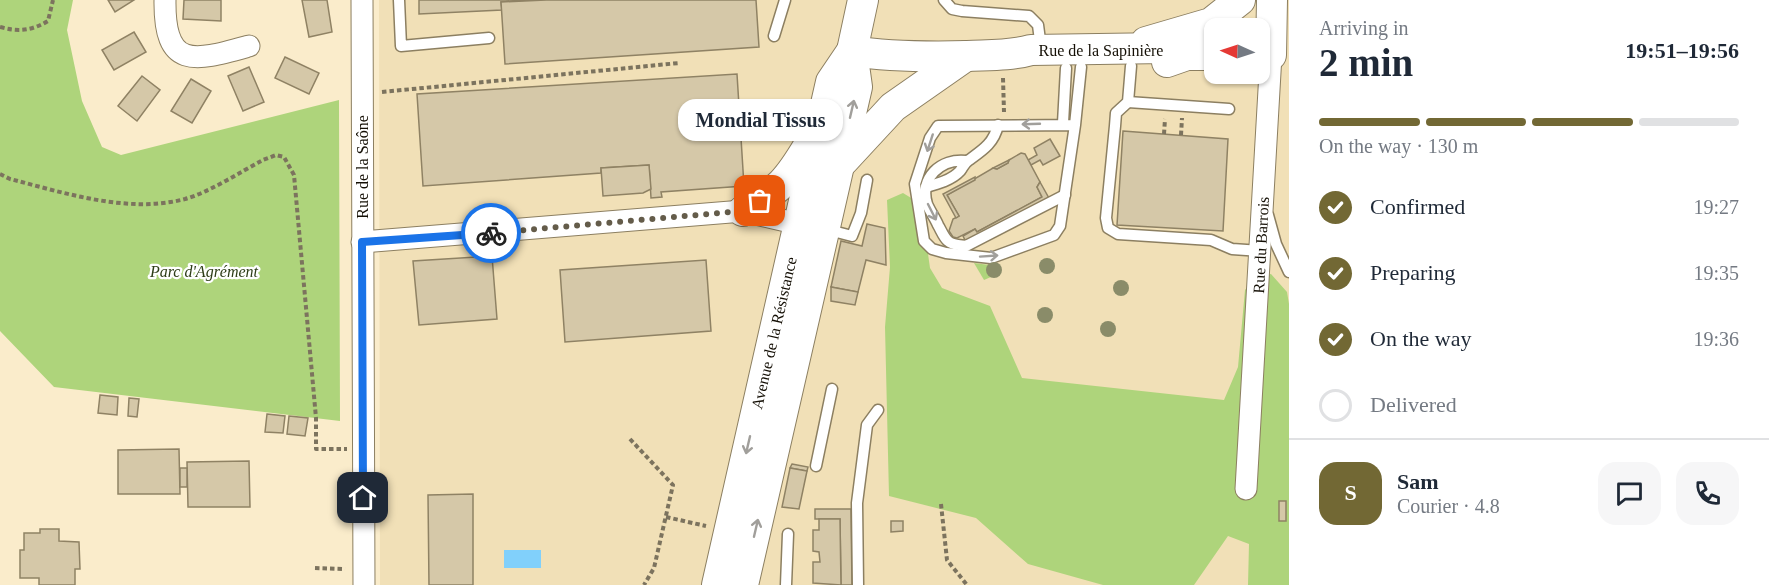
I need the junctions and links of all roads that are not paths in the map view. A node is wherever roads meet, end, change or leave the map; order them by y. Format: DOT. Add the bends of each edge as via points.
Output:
graph roads {
  1 [pos="165,0"];
  2 [pos="362,0"];
  3 [pos="399,0"];
  4 [pos="785,0"];
  5 [pos="863,0"];
  6 [pos="944,0"];
  7 [pos="1240,0"];
  8 [pos="1272,0"];
  9 [pos="774,36"];
  10 [pos="489,38"];
  11 [pos="249,46"];
  12 [pos="852,51"];
  13 [pos="1019,53"];
  14 [pos="1201,55"];
  15 [pos="1273,55"];
  16 [pos="966,56"];
  17 [pos="1125,57"];
  18 [pos="1074,68"];
  19 [pos="1128,102"];
  20 [pos="1229,109"];
  21 [pos="1063,123"];
  22 [pos="821,125"];
  23 [pos="1001,125"];
  24 [pos="1075,125"];
  25 [pos="966,161"];
  26 [pos="839,165"];
  27 [pos="867,180"];
  28 [pos="926,187"];
  29 [pos="1065,195"];
  30 [pos="1264,197"];
  31 [pos="743,211"];
  32 [pos="812,226"];
  33 [pos="362,242"];
  34 [pos="1261,251"];
  35 [pos="1289,272"];
  36 [pos="832,389"];
  37 [pos="878,410"];
  38 [pos="816,465"];
  39 [pos="1246,489"];
  40 [pos="788,534"];
  41 [pos="364,585"];
  42 [pos="717,585"];
  43 [pos="743,585"];
  44 [pos="786,585"];
  45 [pos="858,585"];
  1 -- 11 [label="street" via="166,33 175,49 183,54 201,57"];
  2 -- 33 [label="street, Rue de la Saône"];
  3 -- 10 [label="lane" via="401,46"];
  4 -- 9 [label="lane"];
  5 -- 12 [label="main road, Avenue de la Résistance"];
  6 -- 13 [label="lane" via="952,9 962,11 1029,16 1038,25"];
  7 -- 17 [label="main road" via="1211,23"];
  8 -- 15 [label="main road, Rue du Barrois"];
  12 -- 16 [label="main road, Rue de la Sapinière" via="893,57"];
  12 -- 22 [label="main road, Avenue de la Résistance" via="831,82"];
  26 -- 12 [label="main road, Avenue de la Résistance, one-way" via="857,87"];
  13 -- 16 [label="main road, Rue de la Sapinière"];
  13 -- 17 [label="main road, Rue de la Sapinière"];
  13 -- 18 [label="main road, Rue de la Sapinière" via="1029,69"];
  14 -- 17 [label="main road, Rue de la Sapinière" via="1165,48"];
  15 -- 30 [label="street, Rue du Barrois"];
  16 -- 26 [label="main road" via="893,107"];
  17 -- 18 [label="main road, Rue de la Sapinière"];
  17 -- 19 [label="lane"];
  18 -- 21 [label="lane"];
  18 -- 24 [label="lane"];
  19 -- 20 [label="lane"];
  19 -- 34 [label="lane" via="1116,113 1108,228 1118,234 1212,240 1232,249"];
  21 -- 23 [label="lane, one-way"];
  21 -- 24 [label="lane"];
  22 -- 31 [label="main road" via="790,177"];
  22 -- 32 [label="main road, Avenue de la Résistance"];
  23 -- 25 [label="lane" via="995,138"];
  23 -- 29 [label="lane, one-way" via="945,124 938,126 931,136 915,184 924,241 932,249 946,253 995,257 1054,236 1060,226"];
  24 -- 29 [label="lane"];
  25 -- 28 [label="lane" via="959,173"];
  25 -- 28 [label="lane" via="956,160 937,168 928,177"];
  26 -- 32 [label="main road, Avenue de la Résistance"];
  27 -- 32 [label="lane" via="852,236"];
  28 -- 29 [label="lane, one-way" via="927,203 947,241 966,246"];
  30 -- 34 [label="street, Rue du Barrois"];
  30 -- 35 [label="lane" via="1276,244"];
  31 -- 32 [label="street"];
  31 -- 33 [label="street"];
  32 -- 42 [label="main road, Avenue de la Résistance, one-way"];
  43 -- 32 [label="main road, Avenue de la Résistance, one-way" via="796,356 790,329"];
  33 -- 41 [label="street, Rue de la Saône"];
  34 -- 39 [label="street, Rue du Barrois"];
  36 -- 38 [label="lane"];
  37 -- 45 [label="lane" via="867,425 857,503"];
  40 -- 44 [label="lane"];
}
